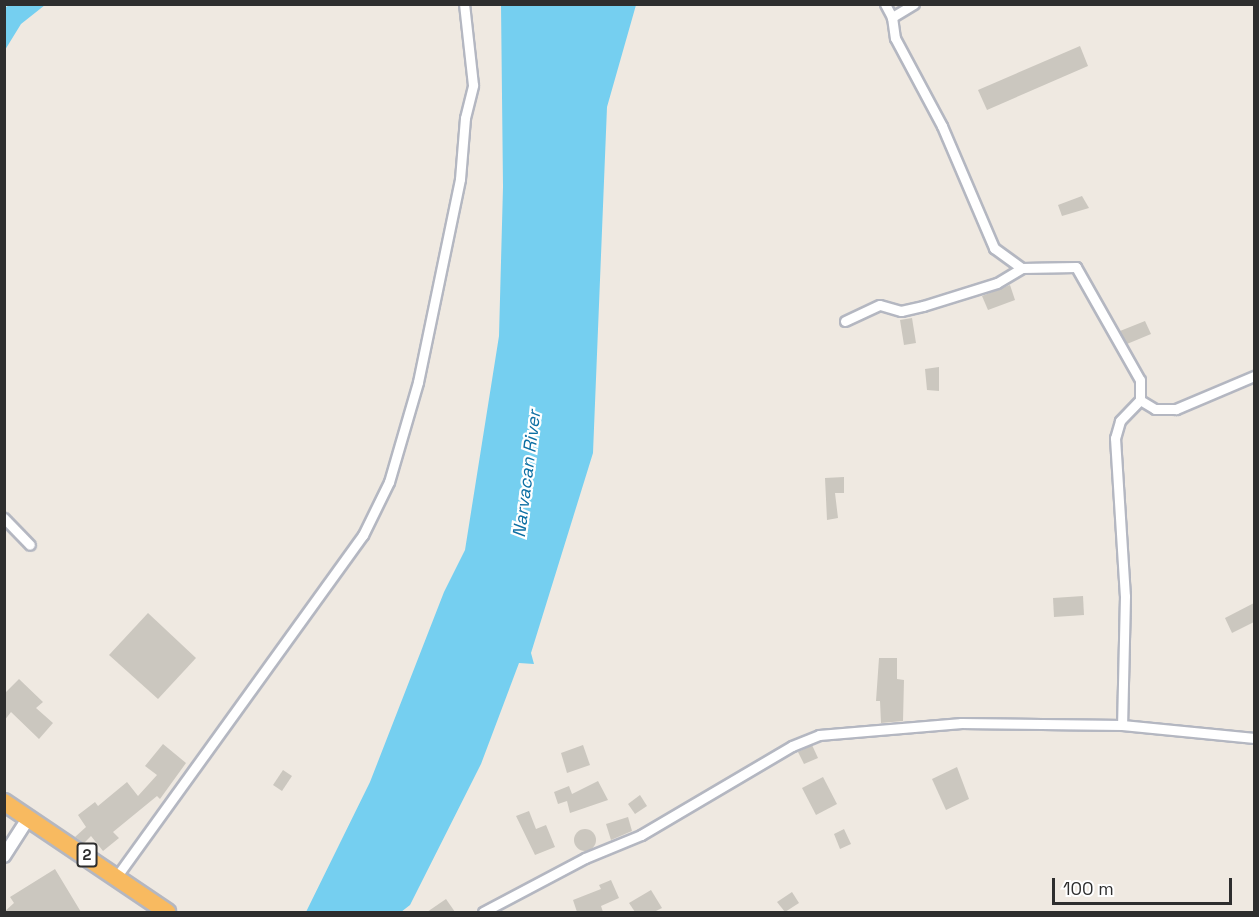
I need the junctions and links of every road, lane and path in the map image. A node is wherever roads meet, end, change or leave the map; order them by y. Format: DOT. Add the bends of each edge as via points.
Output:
graph roads {
  1 [pos="464,4"];
  2 [pos="885,4"];
  3 [pos="914,4"];
  4 [pos="892,17"];
  5 [pos="1022,268"];
  6 [pos="845,321"];
  7 [pos="1254,376"];
  8 [pos="1140,400"];
  9 [pos="4,518"];
  10 [pos="30,545"];
  11 [pos="1122,725"];
  12 [pos="1254,738"];
  13 [pos="4,802"];
  14 [pos="29,817"];
  15 [pos="4,856"];
  16 [pos="117,876"];
  17 [pos="167,912"];
  18 [pos="483,912"];
  1 -- 16 [label="street" via="473,85 465,118 460,179 418,382 388,482 363,535"];
  2 -- 4 [label="street"];
  3 -- 4 [label="street"];
  4 -- 5 [label="street" via="895,38 942,126 994,248"];
  5 -- 6 [label="street" via="997,283 923,306 901,311 880,305"];
  5 -- 8 [label="street" via="1071,265 1078,269 1140,380"];
  7 -- 8 [label="street" via="1176,409 1155,409"];
  8 -- 11 [label="street" via="1120,421 1115,438 1125,596"];
  9 -- 10 [label="street"];
  11 -- 12 [label="street"];
  11 -- 18 [label="street" via="961,723 806,738 641,835 585,858"];
  13 -- 14 [label="highway, 2"];
  14 -- 15 [label="street"];
  14 -- 16 [label="highway, 2"];
  16 -- 17 [label="highway, 2"];
}
